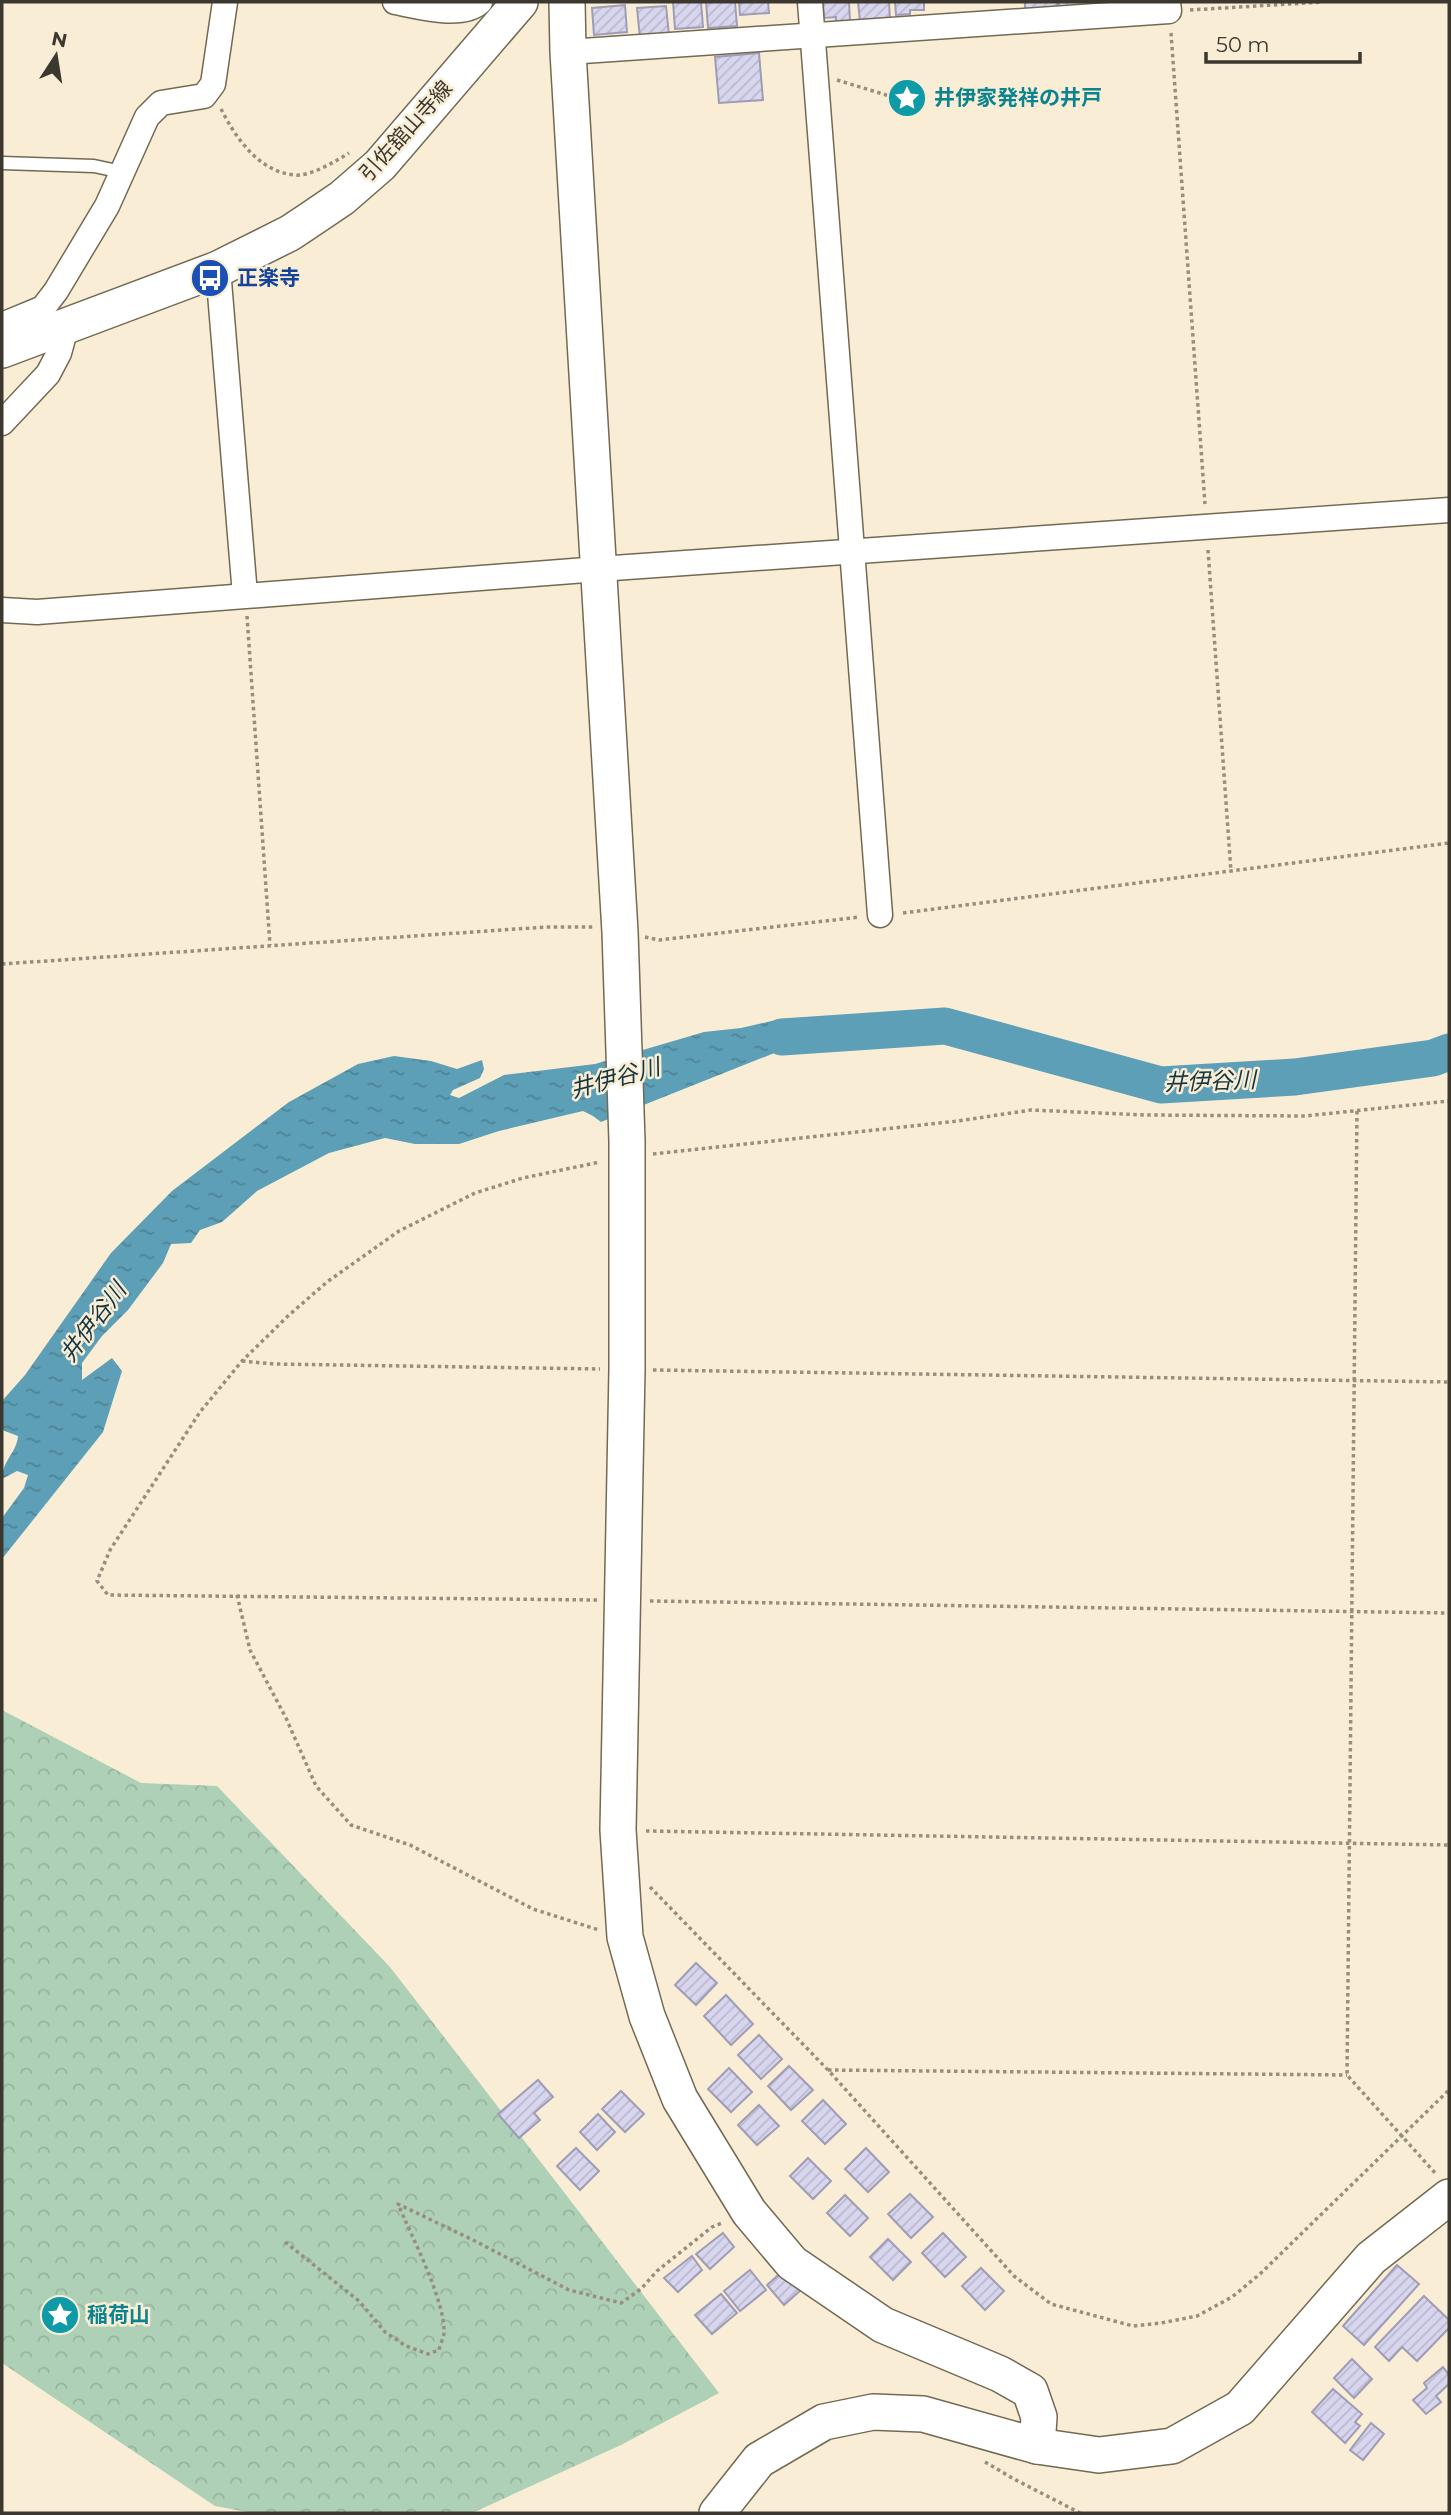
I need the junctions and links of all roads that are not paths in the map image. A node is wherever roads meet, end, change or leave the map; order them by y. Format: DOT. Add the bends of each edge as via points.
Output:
graph roads {
  1 [pos="225,2"];
  2 [pos="395,2"];
  3 [pos="480,2"];
  4 [pos="520,2"];
  5 [pos="567,2"];
  6 [pos="810,2"];
  7 [pos="1169,6"];
  8 [pos="812,35"];
  9 [pos="568,52"];
  10 [pos="2,163"];
  11 [pos="122,172"];
  12 [pos="218,269"];
  13 [pos="67,324"];
  14 [pos="2,325"];
  15 [pos="2,350"];
  16 [pos="2,423"];
  17 [pos="1449,510"];
  18 [pos="852,552"];
  19 [pos="599,569"];
  20 [pos="245,595"];
  21 [pos="2,610"];
  22 [pos="880,915"];
  23 [pos="1445,2189"];
  24 [pos="1037,2446"];
  25 [pos="717,2513"];
  1 -- 11 [label="street" via="213,84 205,96 161,103 147,117"];
  2 -- 3 [label="street" via="447,11 475,7"];
  4 -- 12 [label="street, 引佐舘山寺線" via="380,165 290,233"];
  5 -- 9 [label="street"];
  6 -- 8 [label="street"];
  7 -- 8 [label="street"];
  8 -- 9 [label="street"];
  8 -- 18 [label="street"];
  9 -- 19 [label="street"];
  10 -- 11 [label="lane" via="94,166"];
  11 -- 14 [label="street" via="107,206 50,300 43,308"];
  12 -- 13 [label="street, 引佐舘山寺線"];
  12 -- 20 [label="street"];
  13 -- 15 [label="street, 引佐舘山寺線"];
  13 -- 16 [label="street" via="59,354 47,374"];
  17 -- 18 [label="street"];
  18 -- 19 [label="street"];
  18 -- 22 [label="street"];
  19 -- 20 [label="street"];
  19 -- 24 [label="street" via="621,946 627,1149 618,1830 625,1937 647,2016 680,2099 748,2212 792,2263 883,2325 1030,2391 1039,2417"];
  20 -- 21 [label="street" via="37,612"];
  23 -- 24 [label="street" via="1371,2258 1240,2407 1172,2446 1099,2455"];
  24 -- 25 [label="street" via="923,2414 873,2412 824,2423 759,2460"];
}
